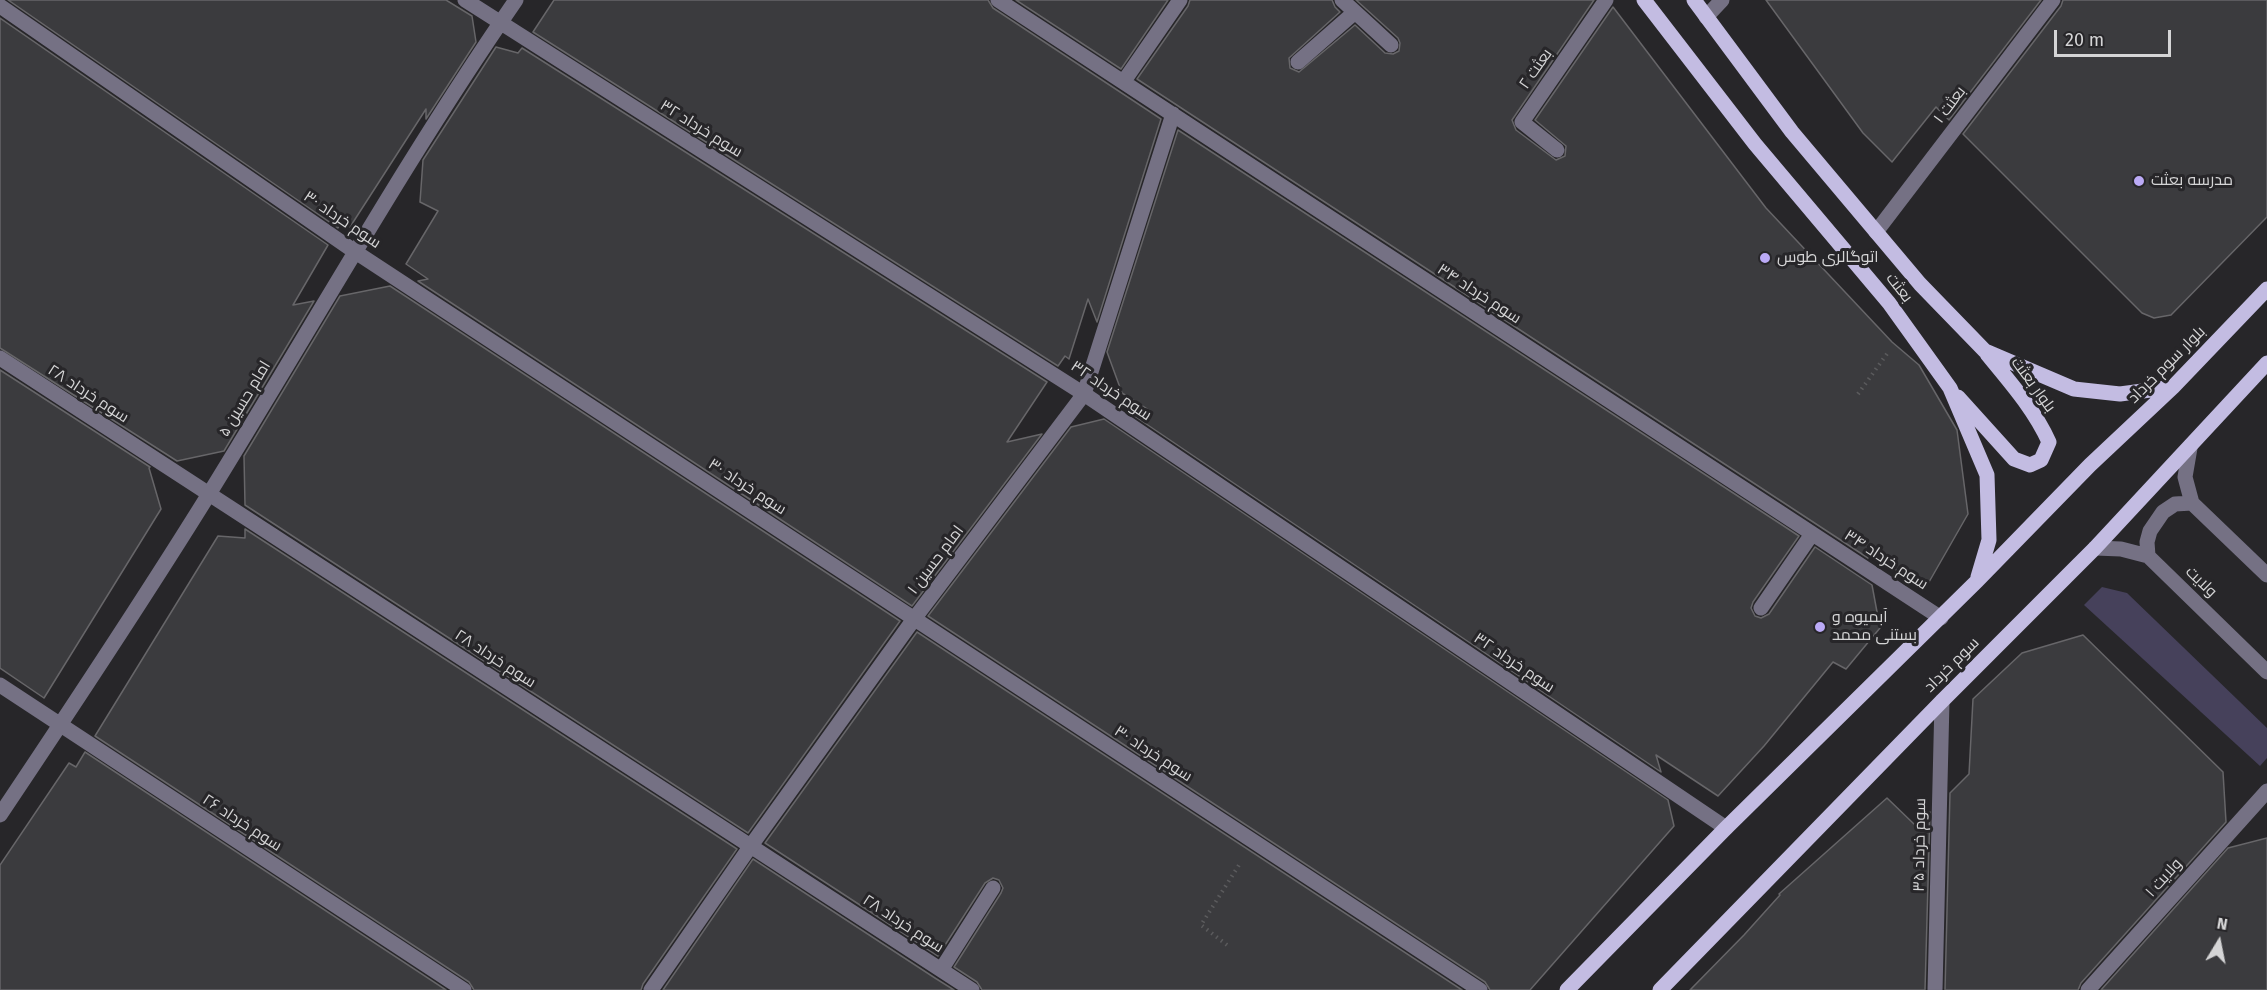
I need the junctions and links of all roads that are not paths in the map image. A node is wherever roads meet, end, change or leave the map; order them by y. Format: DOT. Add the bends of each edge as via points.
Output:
graph roads {
  1 [pos="465,0"];
  2 [pos="516,0"];
  3 [pos="998,0"];
  4 [pos="1180,0"];
  5 [pos="1342,0"];
  6 [pos="1606,0"];
  7 [pos="1644,0"];
  8 [pos="1694,0"];
  9 [pos="1722,0"];
  10 [pos="2053,0"];
  11 [pos="0,6"];
  12 [pos="1355,12"];
  13 [pos="1706,18"];
  14 [pos="501,23"];
  15 [pos="1390,45"];
  16 [pos="1298,62"];
  17 [pos="1124,81"];
  18 [pos="1173,114"];
  19 [pos="1557,150"];
  20 [pos="1876,232"];
  21 [pos="354,251"];
  22 [pos="2267,289"];
  23 [pos="1985,351"];
  24 [pos="0,358"];
  25 [pos="2267,363"];
  26 [pos="2173,387"];
  27 [pos="1950,388"];
  28 [pos="1084,393"];
  29 [pos="2190,448"];
  30 [pos="209,494"];
  31 [pos="2192,503"];
  32 [pos="1812,534"];
  33 [pos="2095,548"];
  34 [pos="2148,556"];
  35 [pos="2267,575"];
  36 [pos="1977,581"];
  37 [pos="1761,608"];
  38 [pos="1941,618"];
  39 [pos="914,619"];
  40 [pos="2267,672"];
  41 [pos="0,685"];
  42 [pos="1942,701"];
  43 [pos="60,725"];
  44 [pos="2267,791"];
  45 [pos="0,815"];
  46 [pos="1726,828"];
  47 [pos="750,847"];
  48 [pos="993,888"];
  49 [pos="941,970"];
  50 [pos="464,990"];
  51 [pos="651,990"];
  52 [pos="972,990"];
  53 [pos="1480,990"];
  54 [pos="1567,990"];
  55 [pos="1660,990"];
  56 [pos="1935,990"];
  57 [pos="2088,990"];
  1 -- 14 [label="street, سوم خرداد ۳۲"];
  2 -- 14 [label="street, امام حسین ۵"];
  3 -- 17 [label="street, سوم خرداد ۳۴"];
  4 -- 17 [label="street"];
  5 -- 12 [label="street"];
  6 -- 19 [label="street, بعثت ۲" via="1522,122"];
  7 -- 27 [label="main road, بعثت" via="1755,144 1889,303"];
  8 -- 13 [label="main road, بعثت"];
  9 -- 13 [label="street"];
  10 -- 20 [label="street, بعثت ۱"];
  11 -- 21 [label="street, سوم خرداد ۳۰"];
  12 -- 15 [label="street"];
  12 -- 16 [label="street"];
  13 -- 20 [label="main road, بعثت" via="1792,132"];
  14 -- 21 [label="street, امام حسین ۵"];
  14 -- 28 [label="street, سوم خرداد ۳۲"];
  17 -- 18 [label="street, سوم خرداد ۳۴"];
  18 -- 28 [label="street, امام حسین ۱"];
  18 -- 32 [label="street, سوم خرداد ۳۴"];
  20 -- 23 [label="main road, بعثت"];
  21 -- 30 [label="street, امام حسین ۵"];
  21 -- 39 [label="street, سوم خرداد ۳۰"];
  22 -- 26 [label="main road, بلوار سوم خرداد"];
  23 -- 26 [label="main road, بعثت" via="2074,389 2120,394"];
  23 -- 27 [label="main road, بلوار بعثت" via="2041,425 2049,442 2041,460 2030,465 2014,459"];
  24 -- 30 [label="street, سوم خرداد ۲۸"];
  25 -- 29 [label="main road, سوم خرداد"];
  26 -- 36 [label="main road, بلوار سوم خرداد"];
  27 -- 36 [label="main road, بعثت" via="1987,475 1989,540"];
  28 -- 39 [label="street, امام حسین ۱"];
  28 -- 46 [label="street, سوم خرداد ۳۲"];
  29 -- 31 [label="street" via="2185,477"];
  29 -- 33 [label="main road, سوم خرداد"];
  30 -- 43 [label="street, امام حسین ۵"];
  30 -- 47 [label="street, سوم خرداد ۲۸"];
  31 -- 34 [label="street" via="2175,504 2163,512 2150,531"];
  31 -- 35 [label="street"];
  32 -- 37 [label="street"];
  32 -- 38 [label="street, سوم خرداد ۳۴"];
  33 -- 34 [label="street"];
  33 -- 42 [label="main road, سوم خرداد"];
  34 -- 40 [label="street, ولایت"];
  36 -- 38 [label="main road"];
  38 -- 46 [label="main road"];
  39 -- 47 [label="street, امام حسین ۱"];
  39 -- 53 [label="street, سوم خرداد ۳۰"];
  41 -- 43 [label="street, سوم خرداد ۲۶"];
  42 -- 55 [label="main road, سوم خرداد"];
  42 -- 56 [label="street, سوم خرداد ۳۵"];
  43 -- 45 [label="street, امام حسین ۵"];
  43 -- 50 [label="street, سوم خرداد ۲۶"];
  44 -- 57 [label="street, ولایت ۱"];
  46 -- 54 [label="main road"];
  47 -- 49 [label="street, سوم خرداد ۲۸"];
  47 -- 51 [label="street, امام حسین ۱"];
  48 -- 49 [label="street"];
  49 -- 52 [label="street, سوم خرداد ۲۸"];
}
